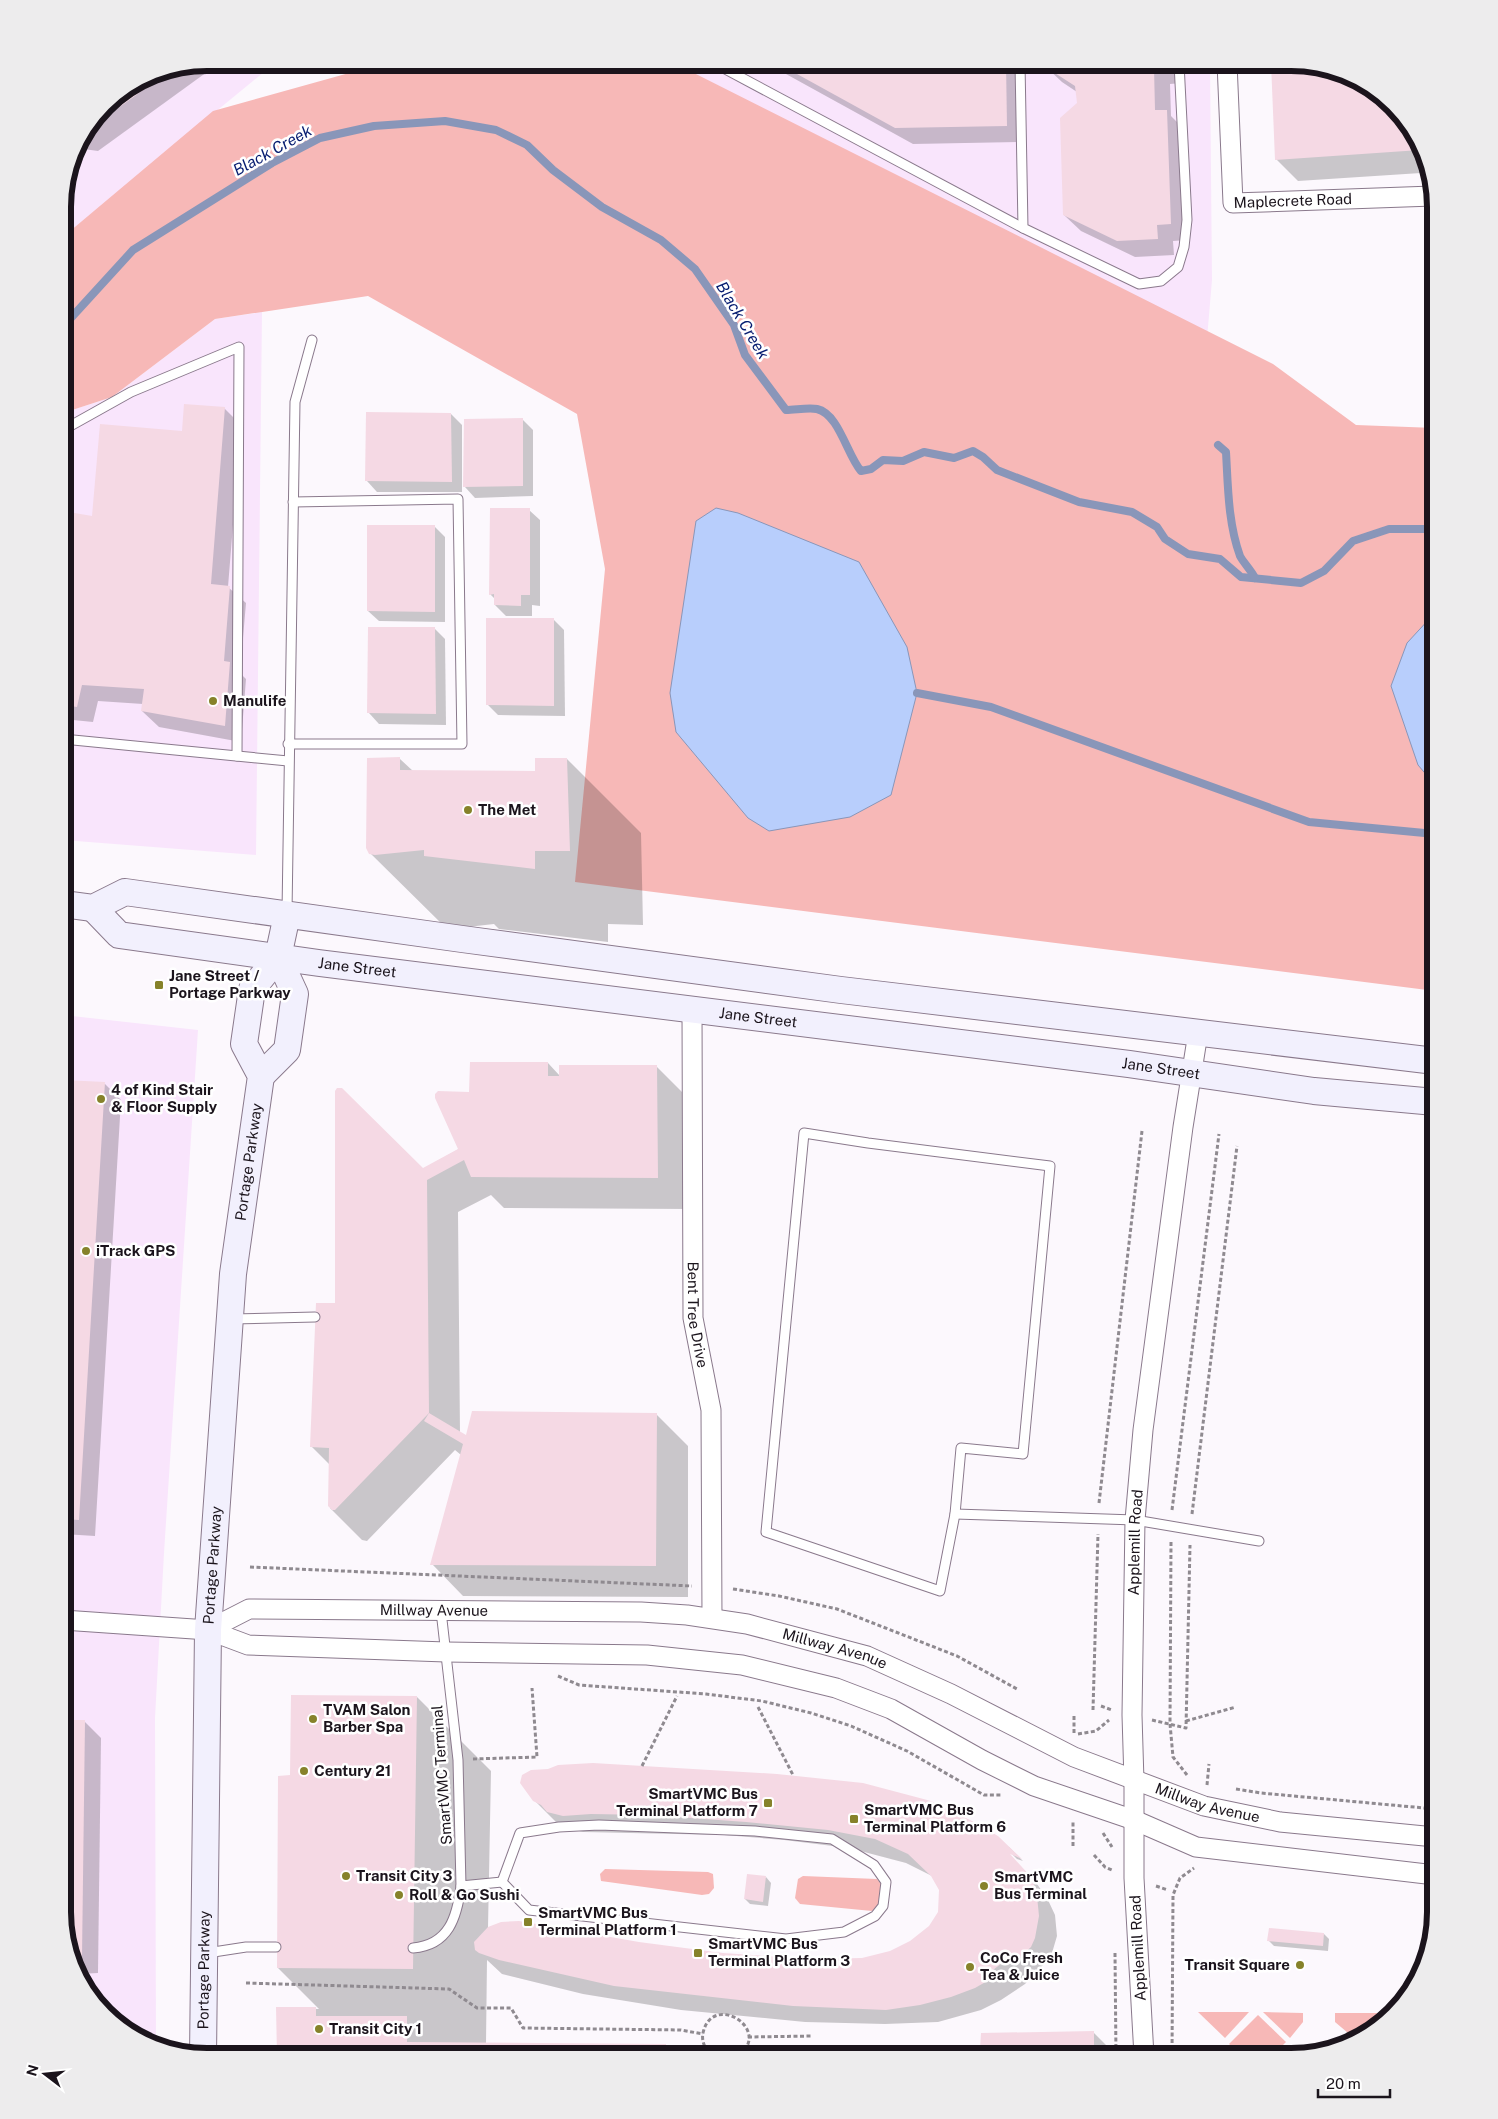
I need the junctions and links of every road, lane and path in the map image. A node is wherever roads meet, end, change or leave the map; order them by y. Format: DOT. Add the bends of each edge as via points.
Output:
graph roads {
  1 [pos="731,72"];
  2 [pos="1020,72"];
  3 [pos="1179,72"];
  4 [pos="1227,72"];
  5 [pos="1426,196"];
  6 [pos="1023,228"];
  7 [pos="312,340"];
  8 [pos="72,425"];
  9 [pos="293,502"];
  10 [pos="72,740"];
  11 [pos="288,744"];
  12 [pos="237,756"];
  13 [pos="288,761"];
  14 [pos="72,905"];
  15 [pos="93,908"];
  16 [pos="287,915"];
  17 [pos="278,957"];
  18 [pos="692,1010"];
  19 [pos="1198,1033"];
  20 [pos="1427,1060"];
  21 [pos="1191,1073"];
  22 [pos="260,1076"];
  23 [pos="1427,1101"];
  24 [pos="1142,1131"];
  25 [pos="1219,1134"];
  26 [pos="1237,1146"];
  27 [pos="315,1317"];
  28 [pos="231,1319"];
  29 [pos="1173,1492"];
  30 [pos="955,1514"];
  31 [pos="1099,1519"];
  32 [pos="1135,1520"];
  33 [pos="1190,1530"];
  34 [pos="1259,1541"];
  35 [pos="1171,1557"];
  36 [pos="442,1611"];
  37 [pos="712,1618"];
  38 [pos="71,1621"];
  39 [pos="208,1630"];
  40 [pos="446,1652"];
  41 [pos="556,1675"];
  42 [pos="532,1688"];
  43 [pos="677,1696"];
  44 [pos="1112,1700"];
  45 [pos="758,1708"];
  46 [pos="1236,1708"];
  47 [pos="1093,1710"];
  48 [pos="1186,1721"];
  49 [pos="1186,1728"];
  50 [pos="1074,1734"];
  51 [pos="458,1760"];
  52 [pos="642,1766"];
  53 [pos="793,1775"];
  54 [pos="1192,1777"];
  55 [pos="1134,1780"];
  56 [pos="1200,1780"];
  57 [pos="1216,1785"];
  58 [pos="1234,1788"];
  59 [pos="1003,1795"];
  60 [pos="1427,1808"];
  61 [pos="1134,1820"];
  62 [pos="1101,1830"];
  63 [pos="1427,1836"];
  64 [pos="1114,1850"];
  65 [pos="1115,1864"];
  66 [pos="1200,1864"];
  67 [pos="1115,1871"];
  68 [pos="1427,1874"];
  69 [pos="502,1882"];
  70 [pos="461,1886"];
  71 [pos="276,1947"];
  72 [pos="413,1948"];
  73 [pos="1115,1951"];
  74 [pos="203,1953"];
  75 [pos="246,1983"];
  76 [pos="703,2034"];
  77 [pos="812,2036"];
  78 [pos="748,2037"];
  79 [pos="203,2047"];
  80 [pos="706,2047"];
  81 [pos="745,2048"];
  82 [pos="1116,2048"];
  83 [pos="1144,2048"];
  84 [pos="1172,2048"];
  1 -- 6 [label="lane"];
  2 -- 6 [label="lane"];
  3 -- 6 [label="lane" via="1187,220 1178,267 1161,281 1139,284"];
  4 -- 5 [label="street, Maplecrete Road" via="1233,202"];
  7 -- 9 [label="lane" via="295,402"];
  8 -- 12 [label="lane" via="130,392 238,347"];
  9 -- 11 [label="lane"];
  9 -- 11 [label="lane" via="458,499 462,744"];
  10 -- 12 [label="lane"];
  11 -- 13 [label="lane"];
  12 -- 13 [label="lane"];
  13 -- 16 [label="lane"];
  14 -- 15 [label="main road"];
  15 -- 16 [label="main road" via="125,892"];
  15 -- 17 [label="main road, Jane Street" via="119,935"];
  16 -- 17 [label="main road"];
  16 -- 19 [label="main road" via="822,987"];
  17 -- 18 [label="main road, Jane Street"];
  17 -- 22 [label="main road" via="252,989 244,1044"];
  17 -- 22 [label="main road" via="295,994 287,1050"];
  18 -- 21 [label="main road, Jane Street"];
  18 -- 37 [label="street, Bent Tree Drive" via="693,1318 711,1410"];
  19 -- 20 [label="main road"];
  19 -- 21 [label="street, Applemill Road"];
  21 -- 23 [label="main road, Jane Street" via="1314,1091"];
  21 -- 32 [label="street, Applemill Road" via="1143,1430"];
  22 -- 28 [label="main road, Portage Parkway"];
  24 -- 31 [label="path" via="1099,1492"];
  25 -- 29 [label="path"];
  26 -- 33 [label="path"];
  27 -- 28 [label="lane"];
  28 -- 39 [label="main road, Portage Parkway"];
  30 -- 30 [label="lane" via="940,1591 766,1532 804,1133 1050,1166 1023,1454 961,1448"];
  30 -- 31 [label="lane"];
  31 -- 32 [label="lane"];
  31 -- 47 [label="path"];
  32 -- 33 [label="lane"];
  32 -- 55 [label="street, Applemill Road"];
  33 -- 34 [label="lane"];
  33 -- 48 [label="path"];
  35 -- 54 [label="path" via="1170,1724 1173,1757 1185,1774"];
  36 -- 37 [label="street, Millway Avenue" via="641,1612"];
  36 -- 39 [label="street, Millway Avenue" via="249,1609"];
  36 -- 40 [label="lane, SmartVMC Terminal"];
  37 -- 55 [label="street, Millway Avenue" via="747,1624 867,1656 951,1694 1074,1757"];
  38 -- 39 [label="street"];
  39 -- 40 [label="street" via="248,1645"];
  39 -- 74 [label="main road, Portage Parkway"];
  40 -- 51 [label="lane, SmartVMC Terminal"];
  40 -- 61 [label="street" via="647,1655 742,1665 836,1688 890,1709 1034,1786"];
  41 -- 59 [label="path" via="579,1686 706,1694 762,1701 811,1712 907,1751 984,1795"];
  42 -- 51 [label="path" via="537,1757"];
  43 -- 52 [label="path"];
  44 -- 50 [label="path" via="1108,1722 1096,1731"];
  45 -- 53 [label="path"];
  46 -- 48 [label="path"];
  48 -- 49 [label="path"];
  51 -- 70 [label="lane, SmartVMC Terminal"];
  55 -- 61 [label="street, Applemill Road"];
  55 -- 63 [label="street, Millway Avenue" via="1204,1806 1280,1822"];
  56 -- 57 [label="path"];
  58 -- 60 [label="path"];
  61 -- 68 [label="street" via="1196,1847"];
  61 -- 83 [label="street, Applemill Road"];
  62 -- 64 [label="path"];
  65 -- 67 [label="path"];
  66 -- 84 [label="path" via="1180,1878 1173,1895"];
  69 -- 69 [label="lane" via="528,1910 786,1939 844,1932 875,1916 883,1906 886,1882 874,1865 832,1839 755,1831 599,1825 520,1833"];
  69 -- 70 [label="lane"];
  70 -- 72 [label="lane, SmartVMC Terminal" via="458,1908 446,1932 435,1943"];
  71 -- 74 [label="lane"];
  73 -- 82 [label="path"];
  74 -- 79 [label="main road, Portage Parkway"];
  75 -- 76 [label="path" via="448,1989 477,2008 512,2008 523,2028 681,2030"];
  76 -- 78 [label="path" via="709,2021 729,2015 742,2021"];
  76 -- 80 [label="path"];
  77 -- 78 [label="path"];
  78 -- 81 [label="path"];
}
